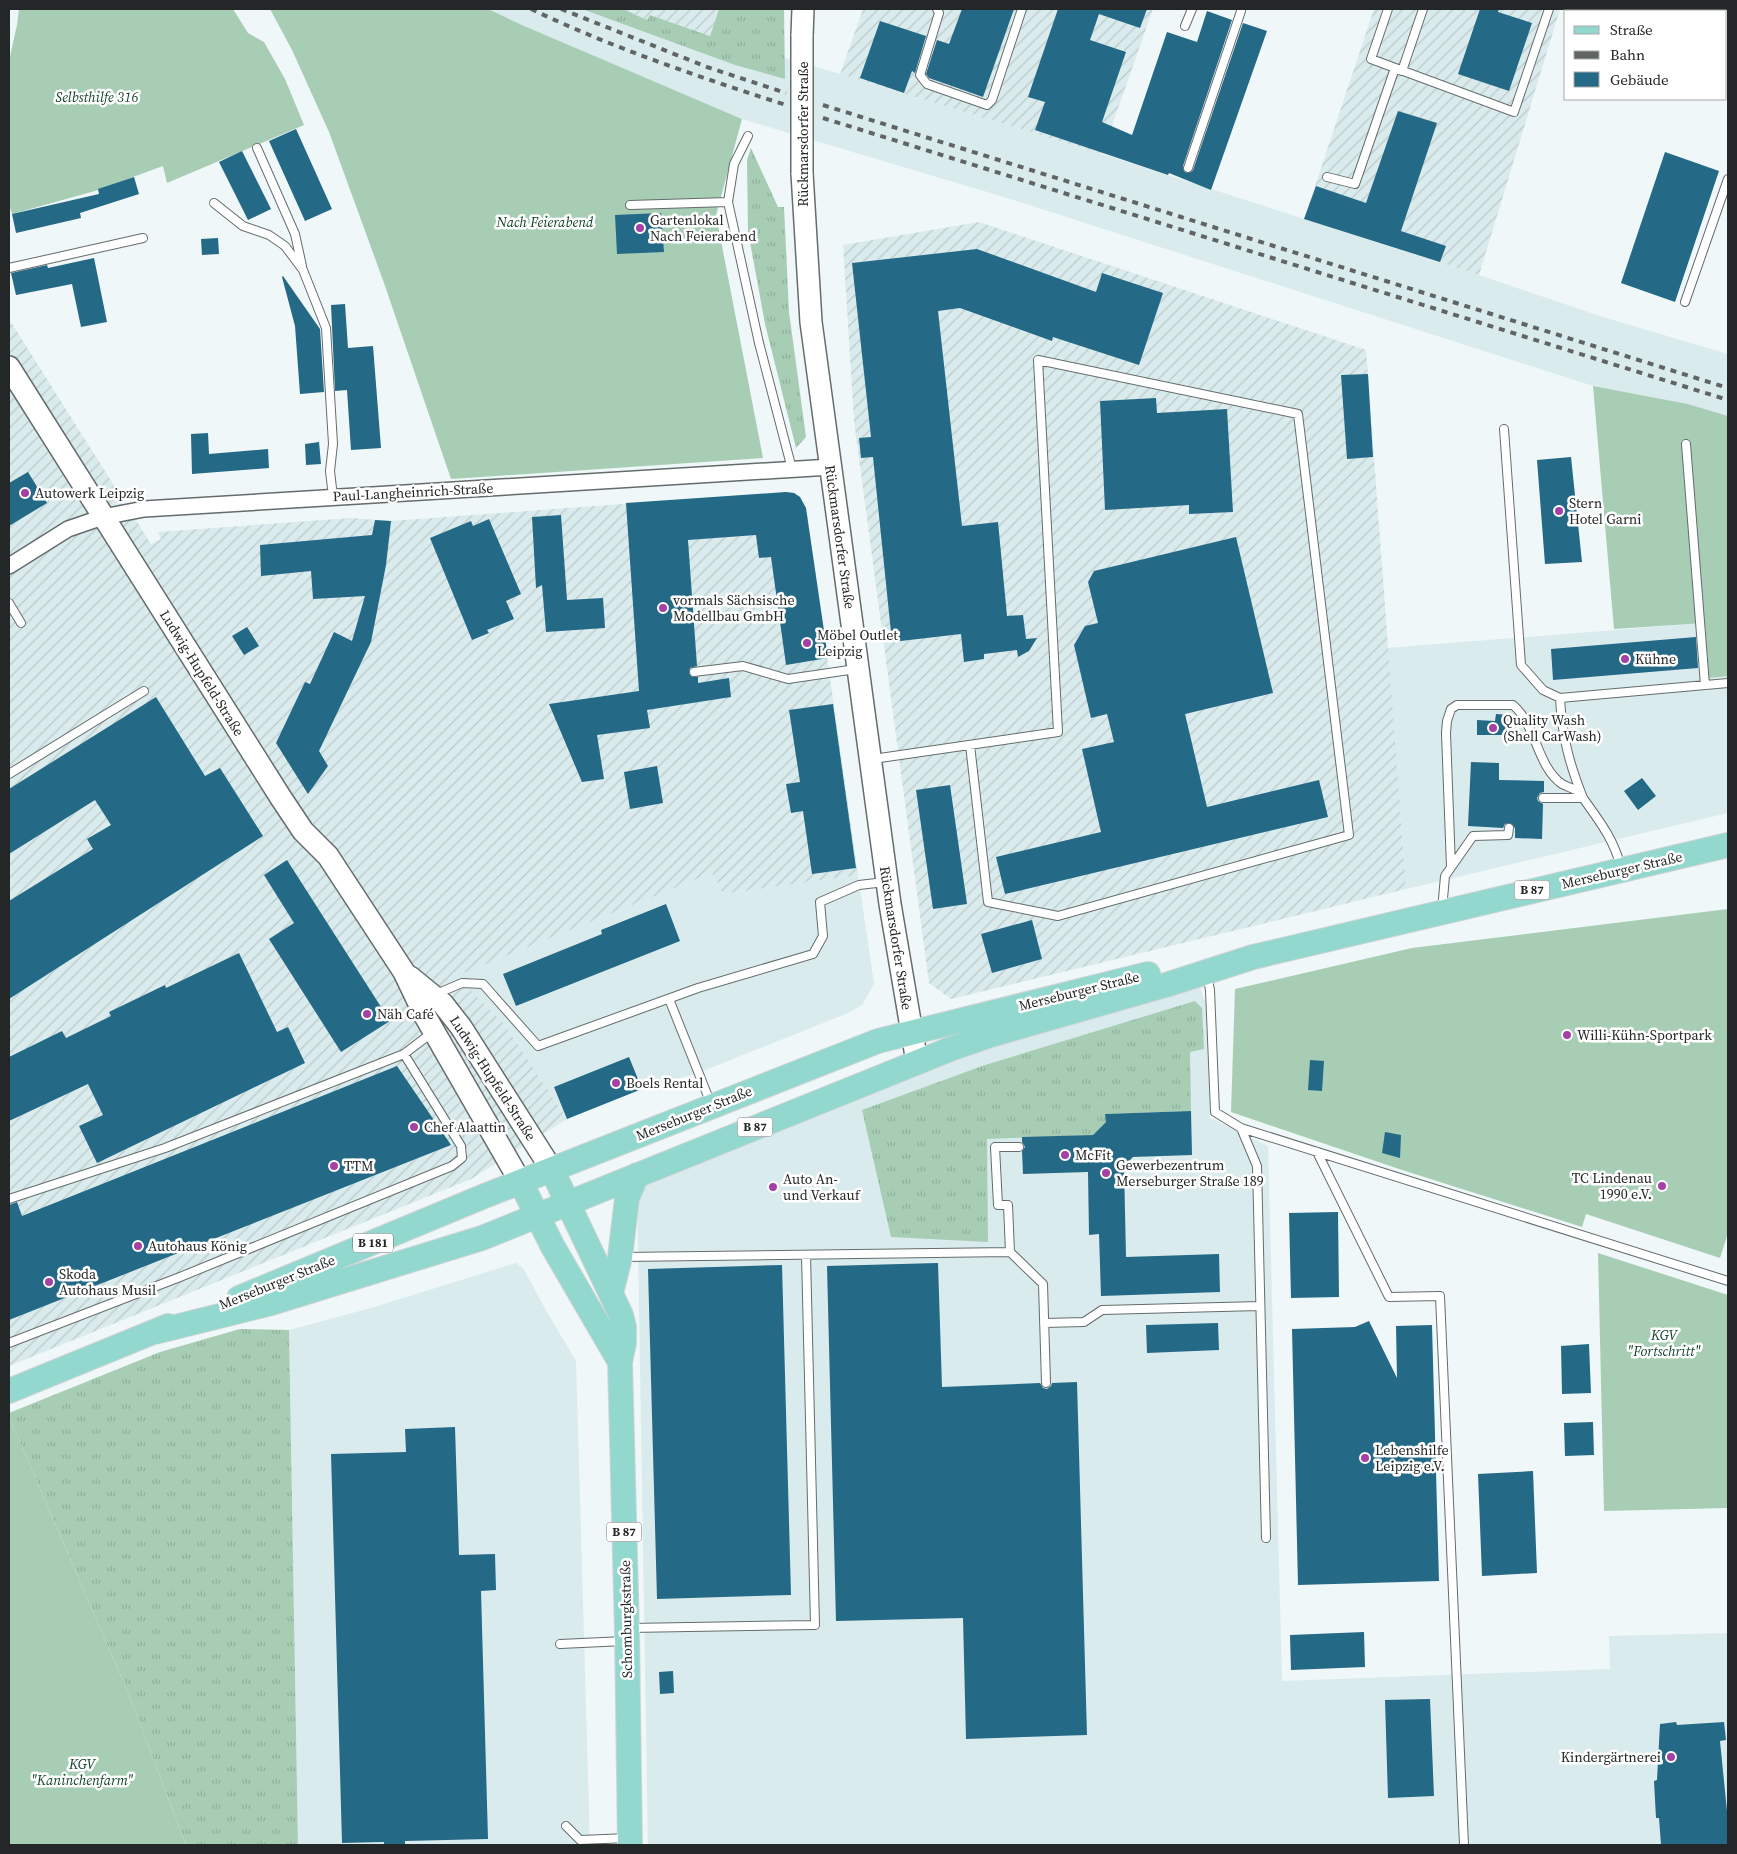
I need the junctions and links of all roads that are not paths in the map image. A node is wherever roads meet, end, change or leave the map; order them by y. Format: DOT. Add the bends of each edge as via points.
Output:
graph roads {
  1 [pos="803,9"];
  2 [pos="937,9"];
  3 [pos="1022,9"];
  4 [pos="1192,9"];
  5 [pos="1239,9"];
  6 [pos="1388,9"];
  7 [pos="1423,9"];
  8 [pos="1549,9"];
  9 [pos="1185,26"];
  10 [pos="1398,69"];
  11 [pos="748,136"];
  12 [pos="257,148"];
  13 [pos="1188,168"];
  14 [pos="1327,177"];
  15 [pos="1728,179"];
  16 [pos="728,202"];
  17 [pos="214,203"];
  18 [pos="630,205"];
  19 [pos="143,238"];
  20 [pos="9,268"];
  21 [pos="303,270"];
  22 [pos="1685,302"];
  23 [pos="9,368"];
  24 [pos="1504,429"];
  25 [pos="1686,444"];
  26 [pos="831,467"];
  27 [pos="792,469"];
  28 [pos="332,497"];
  29 [pos="103,517"];
  30 [pos="9,566"];
  31 [pos="9,603"];
  32 [pos="21,623"];
  33 [pos="858,669"];
  34 [pos="694,672"];
  35 [pos="1728,684"];
  36 [pos="1706,685"];
  37 [pos="144,691"];
  38 [pos="1560,698"];
  39 [pos="970,745"];
  40 [pos="870,760"];
  41 [pos="9,774"];
  42 [pos="1581,795"];
  43 [pos="1543,798"];
  44 [pos="1509,828"];
  45 [pos="1728,845"];
  46 [pos="1451,867"];
  47 [pos="1622,869"];
  48 [pos="887,881"];
  49 [pos="1442,912"];
  50 [pos="1253,957"];
  51 [pos="404,972"];
  52 [pos="1206,972"];
  53 [pos="433,996"];
  54 [pos="669,999"];
  55 [pos="435,1031"];
  56 [pos="911,1032"];
  57 [pos="404,1054"];
  58 [pos="917,1062"];
  59 [pos="712,1106"];
  60 [pos="1241,1128"];
  61 [pos="1019,1147"];
  62 [pos="1316,1152"];
  63 [pos="552,1170"];
  64 [pos="637,1175"];
  65 [pos="521,1183"];
  66 [pos="9,1199"];
  67 [pos="568,1203"];
  68 [pos="537,1217"];
  69 [pos="1010,1252"];
  70 [pos="806,1255"];
  71 [pos="620,1257"];
  72 [pos="1728,1280"];
  73 [pos="611,1293"];
  74 [pos="1260,1306"];
  75 [pos="1044,1323"];
  76 [pos="155,1332"];
  77 [pos="9,1343"];
  78 [pos="620,1362"];
  79 [pos="1046,1383"];
  80 [pos="9,1391"];
  81 [pos="1266,1538"];
  82 [pos="627,1635"];
  83 [pos="560,1644"];
  84 [pos="566,1826"];
  85 [pos="630,1842"];
  86 [pos="1464,1845"];
  1 -- 26 [label="main road, Rückmarsdorfer Straße, bridge" via="802,173 811,322"];
  2 -- 3 [label="lane" via="939,13 920,75 927,84 987,105 992,100"];
  4 -- 9 [label="lane"];
  5 -- 13 [label="lane"];
  6 -- 10 [label="lane" via="1371,59"];
  7 -- 10 [label="lane"];
  8 -- 10 [label="lane" via="1514,112"];
  10 -- 14 [label="lane" via="1355,184"];
  11 -- 16 [label="lane" via="734,164"];
  12 -- 21 [label="lane" via="295,234"];
  15 -- 22 [label="lane"];
  16 -- 18 [label="lane"];
  16 -- 27 [label="lane" via="759,343"];
  17 -- 21 [label="lane" via="243,226 269,235 285,246"];
  19 -- 20 [label="lane"];
  21 -- 28 [label="lane" via="326,328 333,444"];
  23 -- 29 [label="main road, Ludwig-Hupfeld-Straße"];
  24 -- 38 [label="lane" via="1521,665 1543,690"];
  25 -- 36 [label="lane"];
  26 -- 27 [label="street, Paul-Langheinrich-Straße"];
  26 -- 33 [label="main road, Rückmarsdorfer Straße"];
  27 -- 28 [label="street, Paul-Langheinrich-Straße"];
  28 -- 29 [label="street, Paul-Langheinrich-Straße" via="144,509"];
  29 -- 30 [label="street, Paul-Langheinrich-Straße" via="68,529"];
  29 -- 51 [label="main road, Ludwig-Hupfeld-Straße" via="297,823 328,856"];
  31 -- 32 [label="lane"];
  33 -- 34 [label="lane" via="788,679 743,666"];
  33 -- 40 [label="main road, Rückmarsdorfer Straße"];
  35 -- 36 [label="lane"];
  36 -- 38 [label="lane"];
  37 -- 41 [label="lane"];
  38 -- 42 [label="lane" via="1566,751"];
  39 -- 39 [label="lane" via="1058,732 1038,360 1298,414 1349,835 1058,916 988,902"];
  39 -- 40 [label="lane"];
  40 -- 48 [label="main road, Rückmarsdorfer Straße"];
  42 -- 43 [label="lane"];
  42 -- 46 [label="lane" via="1557,779 1525,719 1513,705 1451,708 1447,720 1446,750"];
  42 -- 47 [label="lane" via="1610,836"];
  44 -- 46 [label="lane" via="1508,835 1473,836"];
  45 -- 47 [label="main road, Merseburger Straße / B 87"];
  46 -- 49 [label="lane" via="1444,876"];
  47 -- 49 [label="main road, Merseburger Straße / B 87"];
  48 -- 54 [label="lane" via="859,885 820,902 823,936 813,954"];
  48 -- 56 [label="main road, Rückmarsdorfer Straße"];
  49 -- 50 [label="main road, Merseburger Straße / B 87"];
  50 -- 52 [label="main road, Merseburger Straße / B 87"];
  50 -- 56 [label="main road, Merseburger Straße / B 87" via="1158,972"];
  51 -- 53 [label="main road, Ludwig-Hupfeld-Straße"];
  51 -- 55 [label="main road, Ludwig-Hupfeld-Straße"];
  52 -- 58 [label="main road, Merseburger Straße / B 87" via="990,1035"];
  52 -- 60 [label="lane" via="1210,990 1215,1112"];
  53 -- 54 [label="lane" via="462,983 483,984 538,1046"];
  53 -- 63 [label="main road, Ludwig-Hupfeld-Straße" via="462,1027"];
  54 -- 59 [label="lane"];
  55 -- 57 [label="lane"];
  55 -- 65 [label="main road, Ludwig-Hupfeld-Straße"];
  56 -- 58 [label="main road, Rückmarsdorfer Straße"];
  56 -- 59 [label="main road, Merseburger Straße / B 87" via="878,1041"];
  57 -- 66 [label="lane" via="165,1148"];
  57 -- 77 [label="lane" via="461,1146 462,1158 452,1166"];
  58 -- 64 [label="main road, Merseburger Straße / B 87"];
  59 -- 63 [label="main road, Merseburger Straße / B 87"];
  60 -- 62 [label="lane"];
  60 -- 74 [label="lane" via="1257,1166"];
  61 -- 69 [label="lane" via="995,1148 998,1205 1008,1205"];
  62 -- 72 [label="lane"];
  62 -- 86 [label="lane" via="1389,1297 1440,1296"];
  63 -- 65 [label="main road, Merseburger Straße / B 87"];
  63 -- 67 [label="main road, Schomburgkstraße"];
  64 -- 67 [label="main road, Merseburger Straße / B 181"];
  64 -- 71 [label="main road" via="626,1204"];
  65 -- 68 [label="main road, Schomburgkstraße / B 87"];
  65 -- 76 [label="main road, Merseburger Straße / B 181"];
  67 -- 68 [label="main road, Merseburger Straße / B 181"];
  67 -- 73 [label="main road, Schomburgkstraße"];
  68 -- 76 [label="main road, Merseburger Straße / B 181" via="407,1263 268,1304"];
  68 -- 78 [label="main road, Schomburgkstraße / B 87"];
  69 -- 70 [label="lane"];
  69 -- 75 [label="lane" via="1042,1284"];
  70 -- 71 [label="lane"];
  70 -- 82 [label="lane" via="815,1625"];
  71 -- 73 [label="main road"];
  73 -- 78 [label="main road, Schomburgkstraße / B 87" via="624,1327"];
  74 -- 75 [label="lane" via="1102,1310 1084,1322"];
  74 -- 81 [label="lane"];
  75 -- 79 [label="lane"];
  76 -- 80 [label="main road, Merseburger Straße / B 181"];
  78 -- 82 [label="main road, Schomburgkstraße / B 87"];
  82 -- 83 [label="lane"];
  82 -- 85 [label="main road, Schomburgkstraße / B 87"];
  84 -- 85 [label="lane" via="580,1840"];
}
